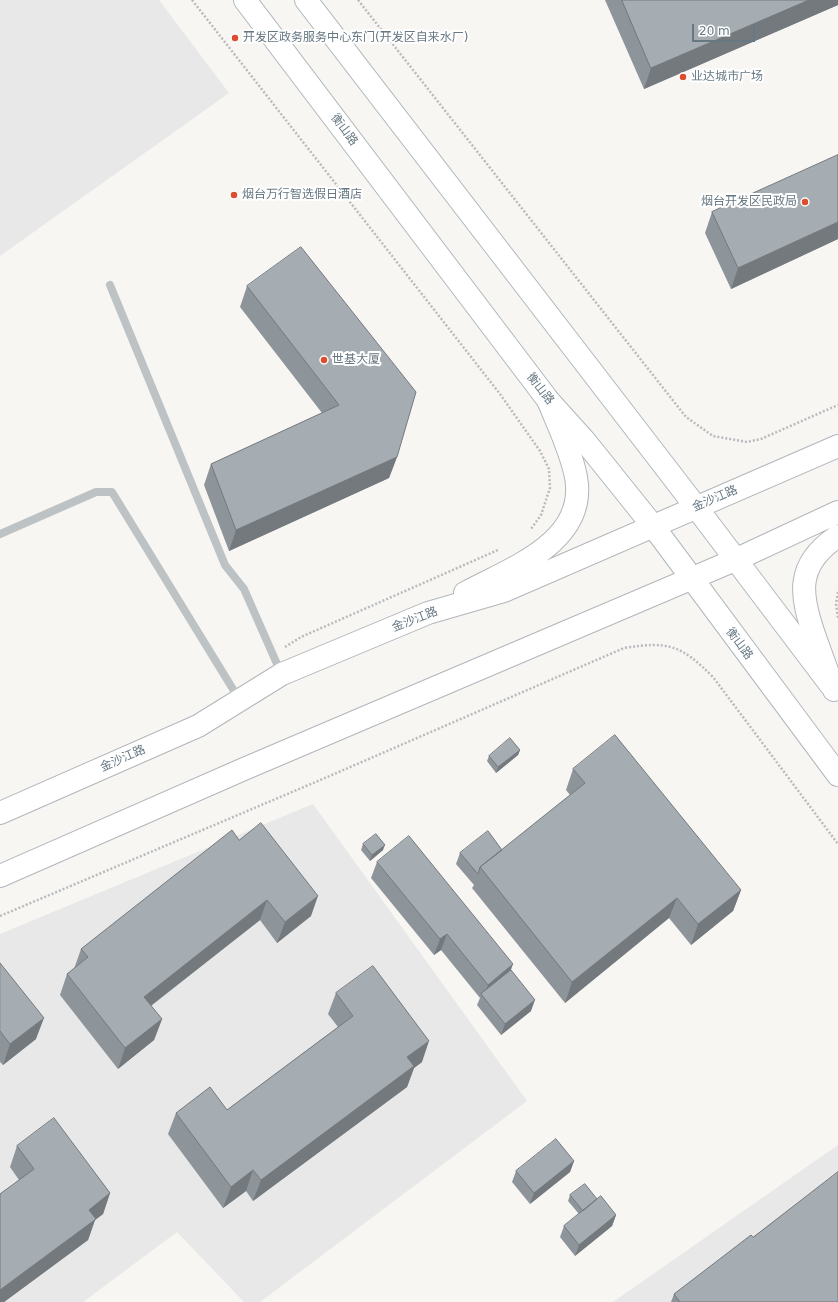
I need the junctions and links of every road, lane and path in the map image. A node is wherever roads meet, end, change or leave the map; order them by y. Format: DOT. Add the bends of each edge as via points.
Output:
graph roads {
  1 [pos="192,0"];
  2 [pos="245,0"];
  3 [pos="306,0"];
  4 [pos="358,0"];
  5 [pos="110,285"];
  6 [pos="548,400"];
  7 [pos="838,405"];
  8 [pos="838,446"];
  9 [pos="696,507"];
  10 [pos="838,512"];
  11 [pos="652,526"];
  12 [pos="527,533"];
  13 [pos="0,534"];
  14 [pos="838,536"];
  15 [pos="501,548"];
  16 [pos="735,560"];
  17 [pos="691,578"];
  18 [pos="838,592"];
  19 [pos="428,613"];
  20 [pos="838,618"];
  21 [pos="277,664"];
  22 [pos="836,692"];
  23 [pos="240,700"];
  24 [pos="838,775"];
  25 [pos="0,812"];
  26 [pos="838,844"];
  27 [pos="0,876"];
  28 [pos="0,916"];
  1 -- 12 [label="path" via="500,394 540,451 549,469 550,488 541,515"];
  2 -- 6 [label="main road, 衡山路"];
  3 -- 9 [label="main road"];
  4 -- 7 [label="path" via="686,416 713,436 747,442"];
  5 -- 21 [label="lane" via="225,566 244,588"];
  6 -- 11 [label="main road, 衡山路" via="584,440"];
  6 -- 19 [label="main road" via="576,478 578,504 574,515 565,530 532,557"];
  8 -- 9 [label="main road, 金沙江路"];
  9 -- 11 [label="main road, 金沙江路"];
  9 -- 16 [label="main road"];
  10 -- 16 [label="main road"];
  11 -- 17 [label="main road, 衡山路"];
  11 -- 19 [label="main road, 金沙江路" via="504,591"];
  13 -- 23 [label="lane" via="96,492 112,492"];
  14 -- 22 [label="main road" via="824,545 808,567 804,584 806,614"];
  15 -- 21 [label="path" via="302,637"];
  16 -- 17 [label="main road"];
  16 -- 22 [label="main road"];
  17 -- 24 [label="main road, 衡山路"];
  17 -- 27 [label="main road"];
  18 -- 20 [label="path"];
  19 -- 21 [label="main road, 金沙江路"];
  21 -- 23 [label="main road, 金沙江路"];
  23 -- 25 [label="main road, 金沙江路" via="198,726"];
  26 -- 28 [label="path" via="713,677 694,658 678,648 648,644 624,648"];
}
